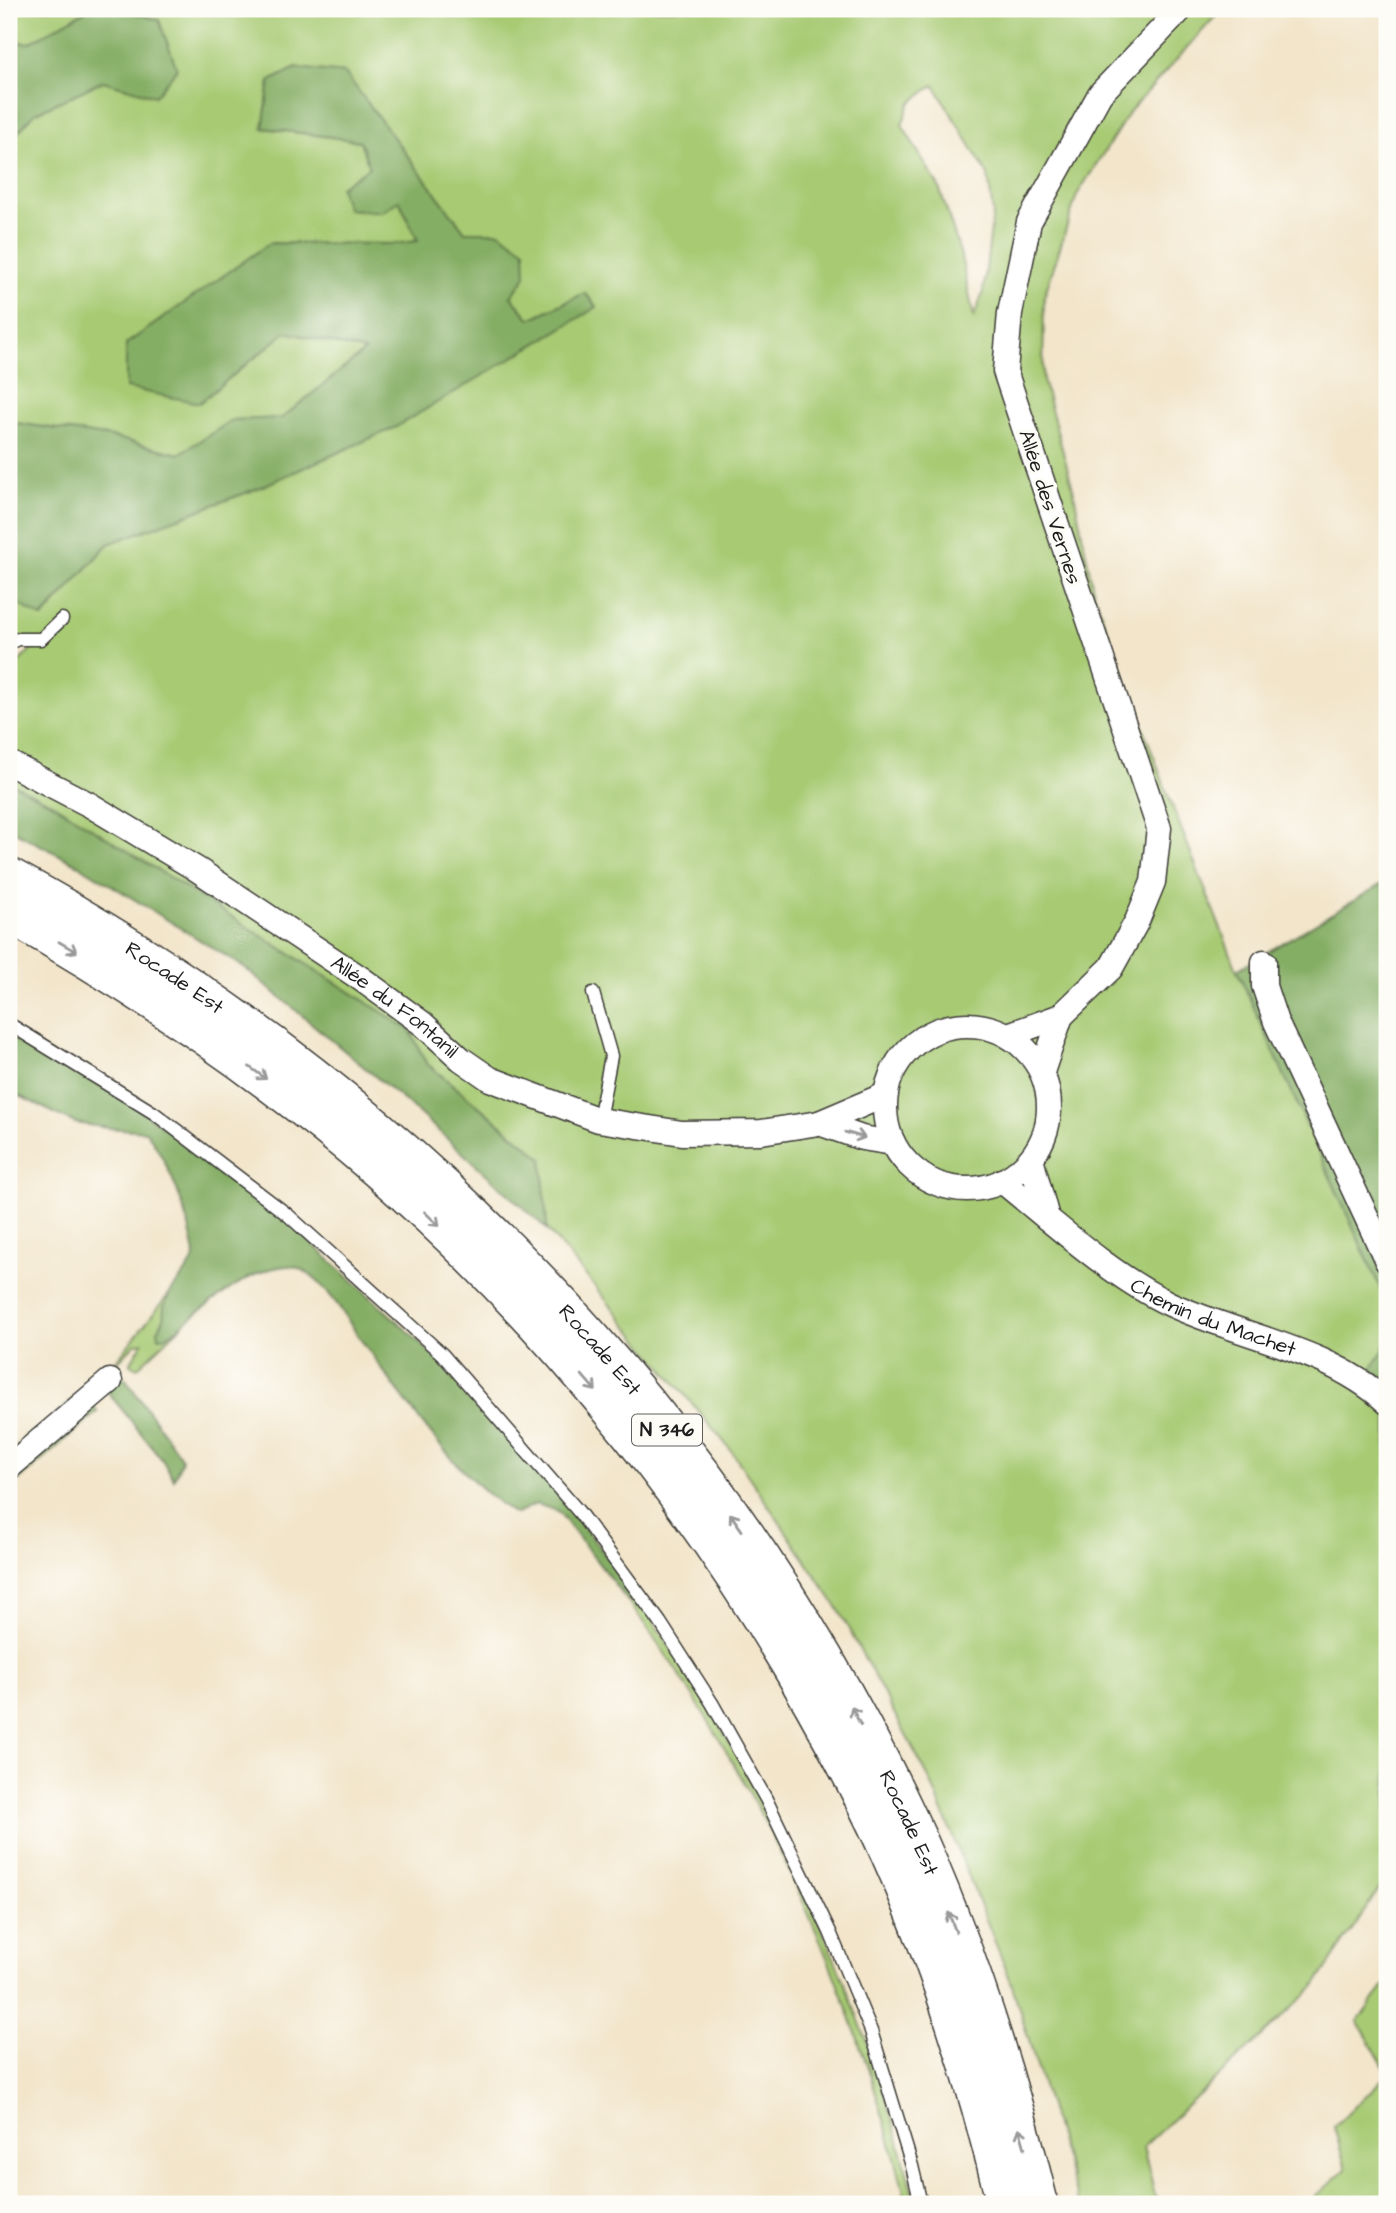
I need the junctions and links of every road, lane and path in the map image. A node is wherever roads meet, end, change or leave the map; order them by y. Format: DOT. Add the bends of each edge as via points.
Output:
graph roads {
  1 [pos="1181,9"];
  2 [pos="62,619"];
  3 [pos="9,643"];
  4 [pos="9,763"];
  5 [pos="9,877"];
  6 [pos="9,913"];
  7 [pos="1264,961"];
  8 [pos="593,993"];
  9 [pos="1061,1016"];
  10 [pos="9,1024"];
  11 [pos="1008,1035"];
  12 [pos="1042,1072"];
  13 [pos="885,1095"];
  14 [pos="599,1120"];
  15 [pos="819,1123"];
  16 [pos="893,1143"];
  17 [pos="1031,1159"];
  18 [pos="1002,1181"];
  19 [pos="1047,1218"];
  20 [pos="1387,1261"];
  21 [pos="110,1381"];
  22 [pos="1387,1402"];
  23 [pos="9,1467"];
  24 [pos="921,2204"];
  25 [pos="1006,2204"];
  26 [pos="1040,2204"];
  1 -- 9 [label="street, Allée des Vernes" via="1100,94 1029,222 1010,313 1005,371 1159,828 1153,882 1137,921 1111,968"];
  2 -- 3 [label="lane" via="41,639"];
  4 -- 14 [label="street, Allée du Fontanil" via="198,870 360,978 490,1079"];
  26 -- 5 [label="highway, Rocade Est / N 346, one-way" via="993,2037 951,1918 904,1810 805,1628 686,1453 534,1274 414,1158 295,1060 201,993 96,925"];
  6 -- 25 [label="highway, Rocade Est / N 346, one-way" via="142,991 200,1031 388,1178 512,1297 650,1458 776,1641 865,1801 932,1957"];
  7 -- 20 [label="street" via="1264,986 1276,1022"];
  8 -- 14 [label="lane" via="611,1056"];
  9 -- 11 [label="street, Allée des Vernes"];
  9 -- 12 [label="street, Allée des Vernes"];
  10 -- 24 [label="lane" via="155,1113 288,1215 442,1354 579,1512 675,1645 766,1799 871,2031"];
  11 -- 12 [label="street" via="1028,1051"];
  11 -- 13 [label="street" via="983,1026 956,1025 931,1033 909,1048"];
  12 -- 17 [label="street" via="1049,1094 1049,1117"];
  13 -- 15 [label="street, Allée du Fontanil"];
  13 -- 16 [label="street" via="885,1120"];
  14 -- 15 [label="street, Allée du Fontanil" via="682,1133 761,1132"];
  15 -- 16 [label="street, Allée du Fontanil, one-way"];
  16 -- 18 [label="street" via="908,1164 928,1179 952,1188"];
  17 -- 18 [label="street"];
  17 -- 19 [label="street"];
  18 -- 19 [label="street, Chemin du Machet"];
  19 -- 22 [label="street, Chemin du Machet" via="1117,1272 1167,1302 1313,1357 1371,1388"];
  21 -- 23 [label="street"];
}
